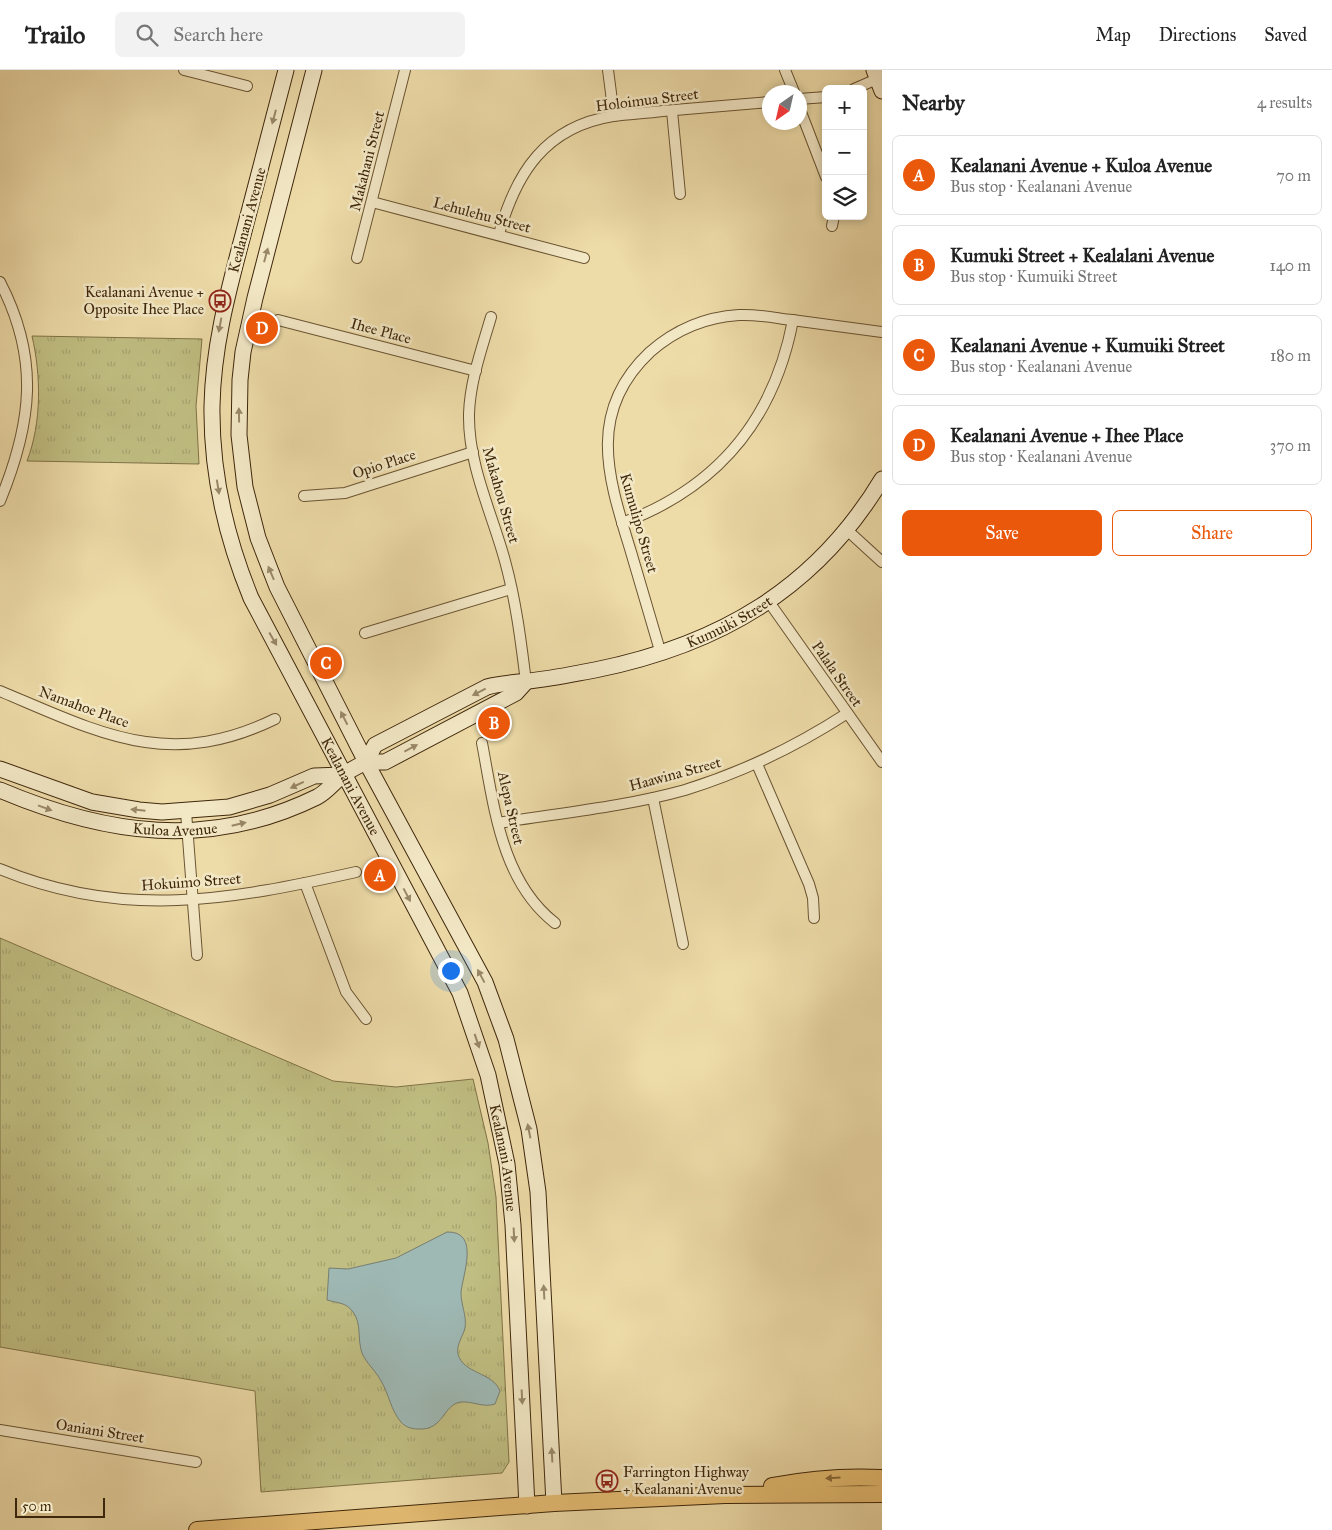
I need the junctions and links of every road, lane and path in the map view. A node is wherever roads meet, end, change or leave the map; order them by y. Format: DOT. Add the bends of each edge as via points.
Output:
graph roads {
  1 [pos="184,70"];
  2 [pos="286,70"];
  3 [pos="314,70"];
  4 [pos="405,70"];
  5 [pos="608,70"];
  6 [pos="785,70"];
  7 [pos="204,73"];
  8 [pos="878,80"];
  9 [pos="791,85"];
  10 [pos="865,85"];
  11 [pos="247,86"];
  12 [pos="822,97"];
  13 [pos="807,98"];
  14 [pos="762,103"];
  15 [pos="672,111"];
  16 [pos="614,116"];
  17 [pos="807,126"];
  18 [pos="825,175"];
  19 [pos="680,194"];
  20 [pos="372,202"];
  21 [pos="499,234"];
  22 [pos="357,258"];
  23 [pos="584,258"];
  24 [pos="0,282"];
  25 [pos="491,317"];
  26 [pos="278,320"];
  27 [pos="793,320"];
  28 [pos="882,332"];
  29 [pos="476,371"];
  30 [pos="472,452"];
  31 [pos="882,479"];
  32 [pos="304,496"];
  33 [pos="0,501"];
  34 [pos="622,523"];
  35 [pos="847,530"];
  36 [pos="882,562"];
  37 [pos="512,589"];
  38 [pos="769,602"];
  39 [pos="365,633"];
  40 [pos="661,654"];
  41 [pos="526,682"];
  42 [pos="0,691"];
  43 [pos="846,714"];
  44 [pos="275,719"];
  45 [pos="482,743"];
  46 [pos="366,762"];
  47 [pos="882,762"];
  48 [pos="757,764"];
  49 [pos="0,770"];
  50 [pos="343,775"];
  51 [pos="0,790"];
  52 [pos="653,798"];
  53 [pos="186,812"];
  54 [pos="498,823"];
  55 [pos="187,831"];
  56 [pos="0,869"];
  57 [pos="356,872"];
  58 [pos="305,883"];
  59 [pos="192,900"];
  60 [pos="814,918"];
  61 [pos="555,923"];
  62 [pos="683,944"];
  63 [pos="197,956"];
  64 [pos="366,1019"];
  65 [pos="0,1430"];
  66 [pos="196,1462"];
  67 [pos="882,1478"];
  68 [pos="882,1494"];
  69 [pos="725,1495"];
  70 [pos="554,1503"];
  71 [pos="527,1506"];
  72 [pos="197,1530"];
  1 -- 7 [label="street"];
  2 -- 50 [label="street, Kealanani Avenue, one-way" via="221,319 213,377 214,453 224,519 241,572"];
  46 -- 3 [label="street, Kealanani Avenue, one-way" via="266,563 245,487 239,435 240,380 248,325"];
  4 -- 20 [label="street, Makahani Street"];
  5 -- 16 [label="street"];
  6 -- 9 [label="street"];
  7 -- 11 [label="street"];
  8 -- 10 [label="street"];
  12 -- 13 [label="street"];
  14 -- 15 [label="street, Holoimua Street"];
  15 -- 16 [label="street, Holoimua Street"];
  15 -- 19 [label="street"];
  16 -- 21 [label="street, Holoimua Street" via="568,132 537,156 514,188"];
  17 -- 18 [label="street"];
  20 -- 21 [label="street, Lehulehu Street"];
  20 -- 22 [label="street, Makahani Street"];
  21 -- 23 [label="street, Lehulehu Street"];
  24 -- 33 [label="street" via="20,330 27,392 18,454"];
  25 -- 29 [label="street, Makahou Street"];
  26 -- 29 [label="street, Ihee Place"];
  27 -- 28 [label="street, Kumulipo Street"];
  27 -- 34 [label="street" via="778,378 760,413 737,445 709,474 677,498"];
  27 -- 34 [label="street, Kumulipo Street" via="740,315 710,320 668,338 645,357 614,408 608,437 610,482"];
  29 -- 30 [label="street, Makahou Street" via="469,413"];
  30 -- 32 [label="street, Opio Place" via="345,493"];
  30 -- 37 [label="street, Makahou Street"];
  31 -- 35 [label="street, Kumuiki Street"];
  34 -- 40 [label="street, Kumulipo Street"];
  35 -- 36 [label="street"];
  35 -- 38 [label="street, Kumuiki Street" via="804,574"];
  37 -- 39 [label="street"];
  37 -- 41 [label="street, Makahou Street"];
  38 -- 40 [label="street, Kumuiki Street" via="717,632"];
  38 -- 43 [label="street, Palala Street"];
  40 -- 41 [label="street, Kumuiki Street"];
  41 -- 46 [label="street, Kumuiki Street" via="502,683 487,688 375,745"];
  42 -- 44 [label="street, Namahoe Place" via="95,730 146,743 183,744 221,739"];
  43 -- 47 [label="street, Palala Street"];
  43 -- 48 [label="street, Haawina Street" via="805,740"];
  45 -- 54 [label="street, Alepa Street"];
  46 -- 50 [label="street, Kuloa Avenue"];
  70 -- 46 [label="street, Kealanani Avenue, one-way" via="541,1224 534,1160 522,1097 506,1039 485,982"];
  48 -- 52 [label="street, Haawina Street" via="708,783"];
  48 -- 60 [label="street" via="809,884"];
  53 -- 49 [label="street, Kuloa Avenue, one-way" via="139,810 92,802"];
  50 -- 53 [label="street, Kuloa Avenue, one-way" via="314,776 250,802"];
  55 -- 50 [label="street, Kuloa Avenue, one-way" via="233,826 277,814 319,796"];
  50 -- 71 [label="street, Kealanani Avenue, one-way" via="460,993 493,1094 507,1164 513,1225"];
  51 -- 55 [label="street, Kuloa Avenue, one-way" via="63,815 104,825 137,830"];
  52 -- 54 [label="street, Haawina Street"];
  52 -- 62 [label="street"];
  53 -- 55 [label="street"];
  54 -- 61 [label="street, Alepa Street" via="512,866 532,901"];
  55 -- 59 [label="street"];
  56 -- 59 [label="street, Hokuimo Street" via="90,896 133,901"];
  57 -- 58 [label="street, Hokuimo Street"];
  58 -- 59 [label="street, Hokuimo Street"];
  58 -- 64 [label="street" via="346,992"];
  59 -- 63 [label="street"];
  65 -- 66 [label="street, Oaniani Street"];
  67 -- 69 [label="main road, one-way" via="854,1476 803,1480"];
  68 -- 69 [label="main road"];
  69 -- 70 [label="main road"];
  70 -- 71 [label="main road"];
  71 -- 72 [label="main road"];
}
